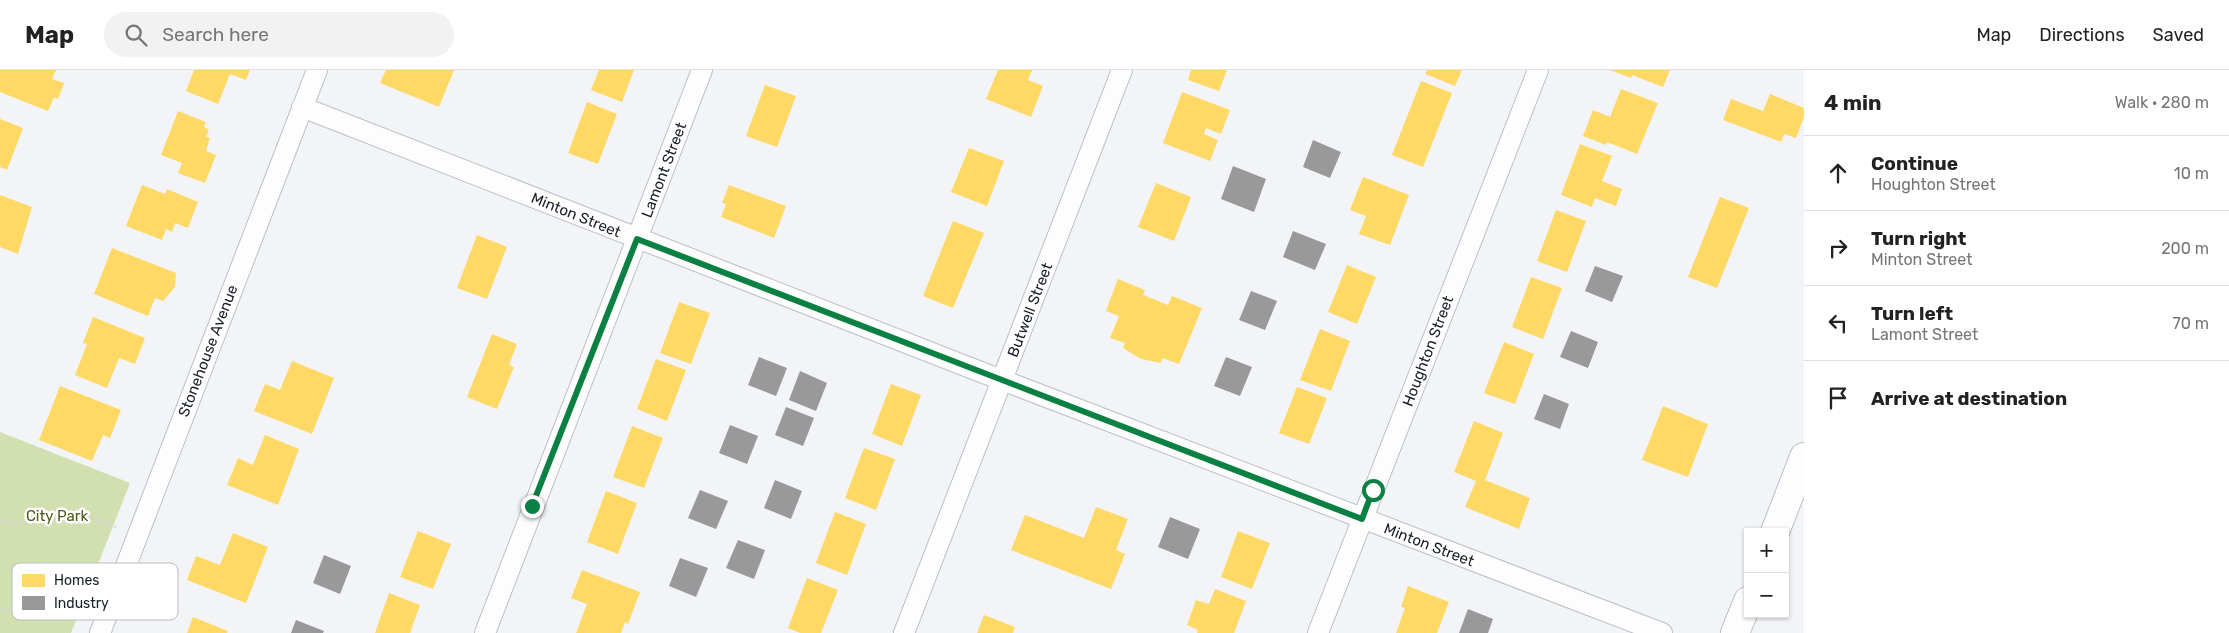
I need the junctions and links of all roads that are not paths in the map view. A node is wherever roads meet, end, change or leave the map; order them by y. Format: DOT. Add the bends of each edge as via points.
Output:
graph roads {
  1 [pos="317,70"];
  2 [pos="702,70"];
  3 [pos="1122,70"];
  4 [pos="1538,70"];
  5 [pos="302,107"];
  6 [pos="637,239"];
  7 [pos="1003,380"];
  8 [pos="1804,457"];
  9 [pos="1362,519"];
  10 [pos="1777,528"];
  11 [pos="126,563"];
  12 [pos="1744,611"];
  13 [pos="105,620"];
  14 [pos="100,633"];
  15 [pos="484,633"];
  16 [pos="904,633"];
  17 [pos="1318,633"];
  18 [pos="1662,633"];
  19 [pos="1735,633"];
  1 -- 5 [label="street, Stonehouse Avenue"];
  2 -- 6 [label="street, Lamont Street"];
  3 -- 7 [label="street, Butwell Street"];
  4 -- 9 [label="street, Houghton Street"];
  5 -- 6 [label="street, Minton Street"];
  5 -- 11 [label="street, Stonehouse Avenue"];
  6 -- 7 [label="street, Minton Street"];
  6 -- 15 [label="street, Lamont Street"];
  7 -- 9 [label="street, Minton Street"];
  7 -- 16 [label="street, Butwell Street"];
  8 -- 10 [label="street"];
  9 -- 17 [label="street, Houghton Street"];
  9 -- 18 [label="street, Minton Street"];
  12 -- 19 [label="street"];
  13 -- 14 [label="street, Stonehouse Avenue"];
}
